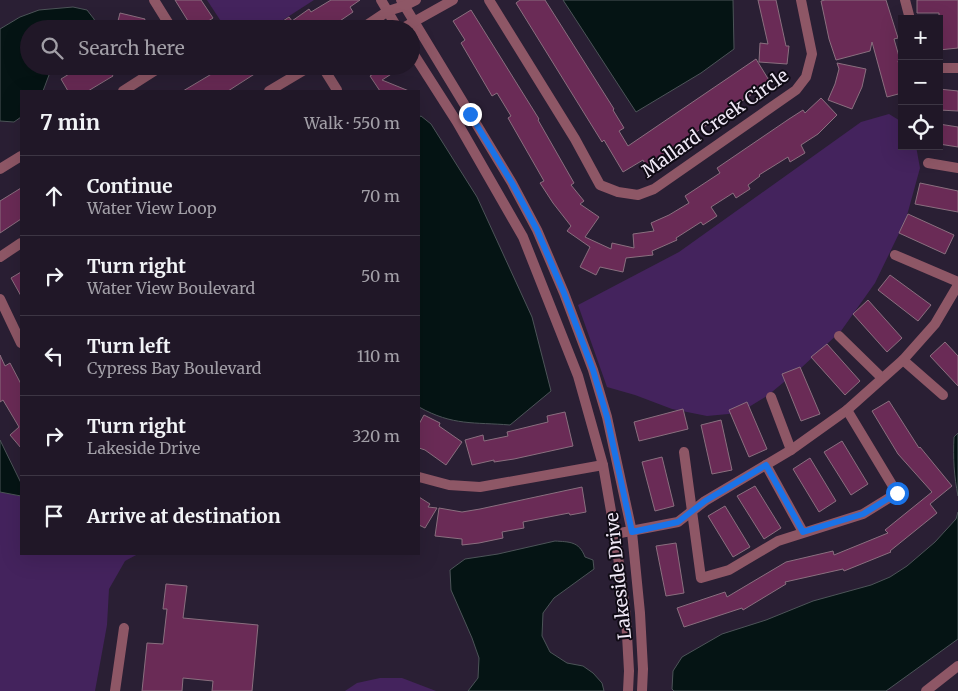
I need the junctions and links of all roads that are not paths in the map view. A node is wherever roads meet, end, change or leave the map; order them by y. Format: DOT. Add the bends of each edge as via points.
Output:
graph roads {
  1 [pos="154,0"];
  2 [pos="382,0"];
  3 [pos="416,0"];
  4 [pos="453,0"];
  5 [pos="489,0"];
  6 [pos="801,0"];
  7 [pos="905,0"];
  8 [pos="403,3"];
  9 [pos="388,11"];
  10 [pos="909,15"];
  11 [pos="166,20"];
  12 [pos="374,20"];
  13 [pos="394,20"];
  14 [pos="412,20"];
  15 [pos="417,20"];
  16 [pos="420,33"];
  17 [pos="420,64"];
  18 [pos="943,68"];
  19 [pos="958,68"];
  20 [pos="148,75"];
  21 [pos="296,75"];
  22 [pos="328,75"];
  23 [pos="125,90"];
  24 [pos="271,90"];
  25 [pos="337,90"];
  26 [pos="20,157"];
  27 [pos="928,163"];
  28 [pos="958,168"];
  29 [pos="0,169"];
  30 [pos="20,244"];
  31 [pos="895,255"];
  32 [pos="0,257"];
  33 [pos="958,283"];
  34 [pos="0,299"];
  35 [pos="839,336"];
  36 [pos="20,340"];
  37 [pos="903,360"];
  38 [pos="882,378"];
  39 [pos="943,395"];
  40 [pos="771,397"];
  41 [pos="847,410"];
  42 [pos="791,450"];
  43 [pos="684,452"];
  44 [pos="603,465"];
  45 [pos="766,465"];
  46 [pos="420,477"];
  47 [pos="692,512"];
  48 [pos="632,532"];
  49 [pos="803,532"];
  50 [pos="615,534"];
  51 [pos="124,628"];
  52 [pos="958,666"];
  53 [pos="116,691"];
  54 [pos="628,691"];
  55 [pos="642,691"];
  56 [pos="926,691"];
  1 -- 11 [label="street"];
  2 -- 9 [label="street"];
  3 -- 8 [label="street"];
  4 -- 15 [label="street"];
  5 -- 6 [label="street, Mallard Creek Circle" via="600,184 618,192 638,195 654,189 796,90 806,77 812,54"];
  7 -- 10 [label="street"];
  8 -- 9 [label="street"];
  8 -- 14 [label="street, Lakeside Drive"];
  9 -- 12 [label="street"];
  9 -- 13 [label="street"];
  16 -- 48 [label="street, Lakeside Drive" via="512,183 560,284 607,417"];
  17 -- 44 [label="street, Lakeside Drive" via="458,122 523,237 578,376"];
  18 -- 19 [label="street"];
  20 -- 23 [label="street"];
  21 -- 24 [label="street"];
  22 -- 25 [label="street"];
  26 -- 29 [label="street"];
  27 -- 28 [label="street"];
  30 -- 32 [label="street"];
  31 -- 33 [label="street"];
  33 -- 37 [label="street" via="936,324"];
  34 -- 36 [label="street"];
  35 -- 38 [label="street"];
  37 -- 38 [label="street"];
  37 -- 39 [label="street"];
  38 -- 41 [label="street"];
  40 -- 42 [label="street"];
  41 -- 42 [label="street"];
  41 -- 49 [label="street" via="897,493 863,514"];
  42 -- 45 [label="street"];
  43 -- 47 [label="street"];
  44 -- 46 [label="street" via="480,487 449,486"];
  44 -- 50 [label="street, Lakeside Drive"];
  45 -- 47 [label="street"];
  45 -- 49 [label="street"];
  47 -- 48 [label="street" via="678,522"];
  47 -- 49 [label="street" via="701,578 729,570 778,541"];
  48 -- 50 [label="street"];
  48 -- 55 [label="street, Lakeside Drive"];
  50 -- 54 [label="street, Lakeside Drive" via="626,617"];
  51 -- 53 [label="street"];
  52 -- 56 [label="street"];
}
